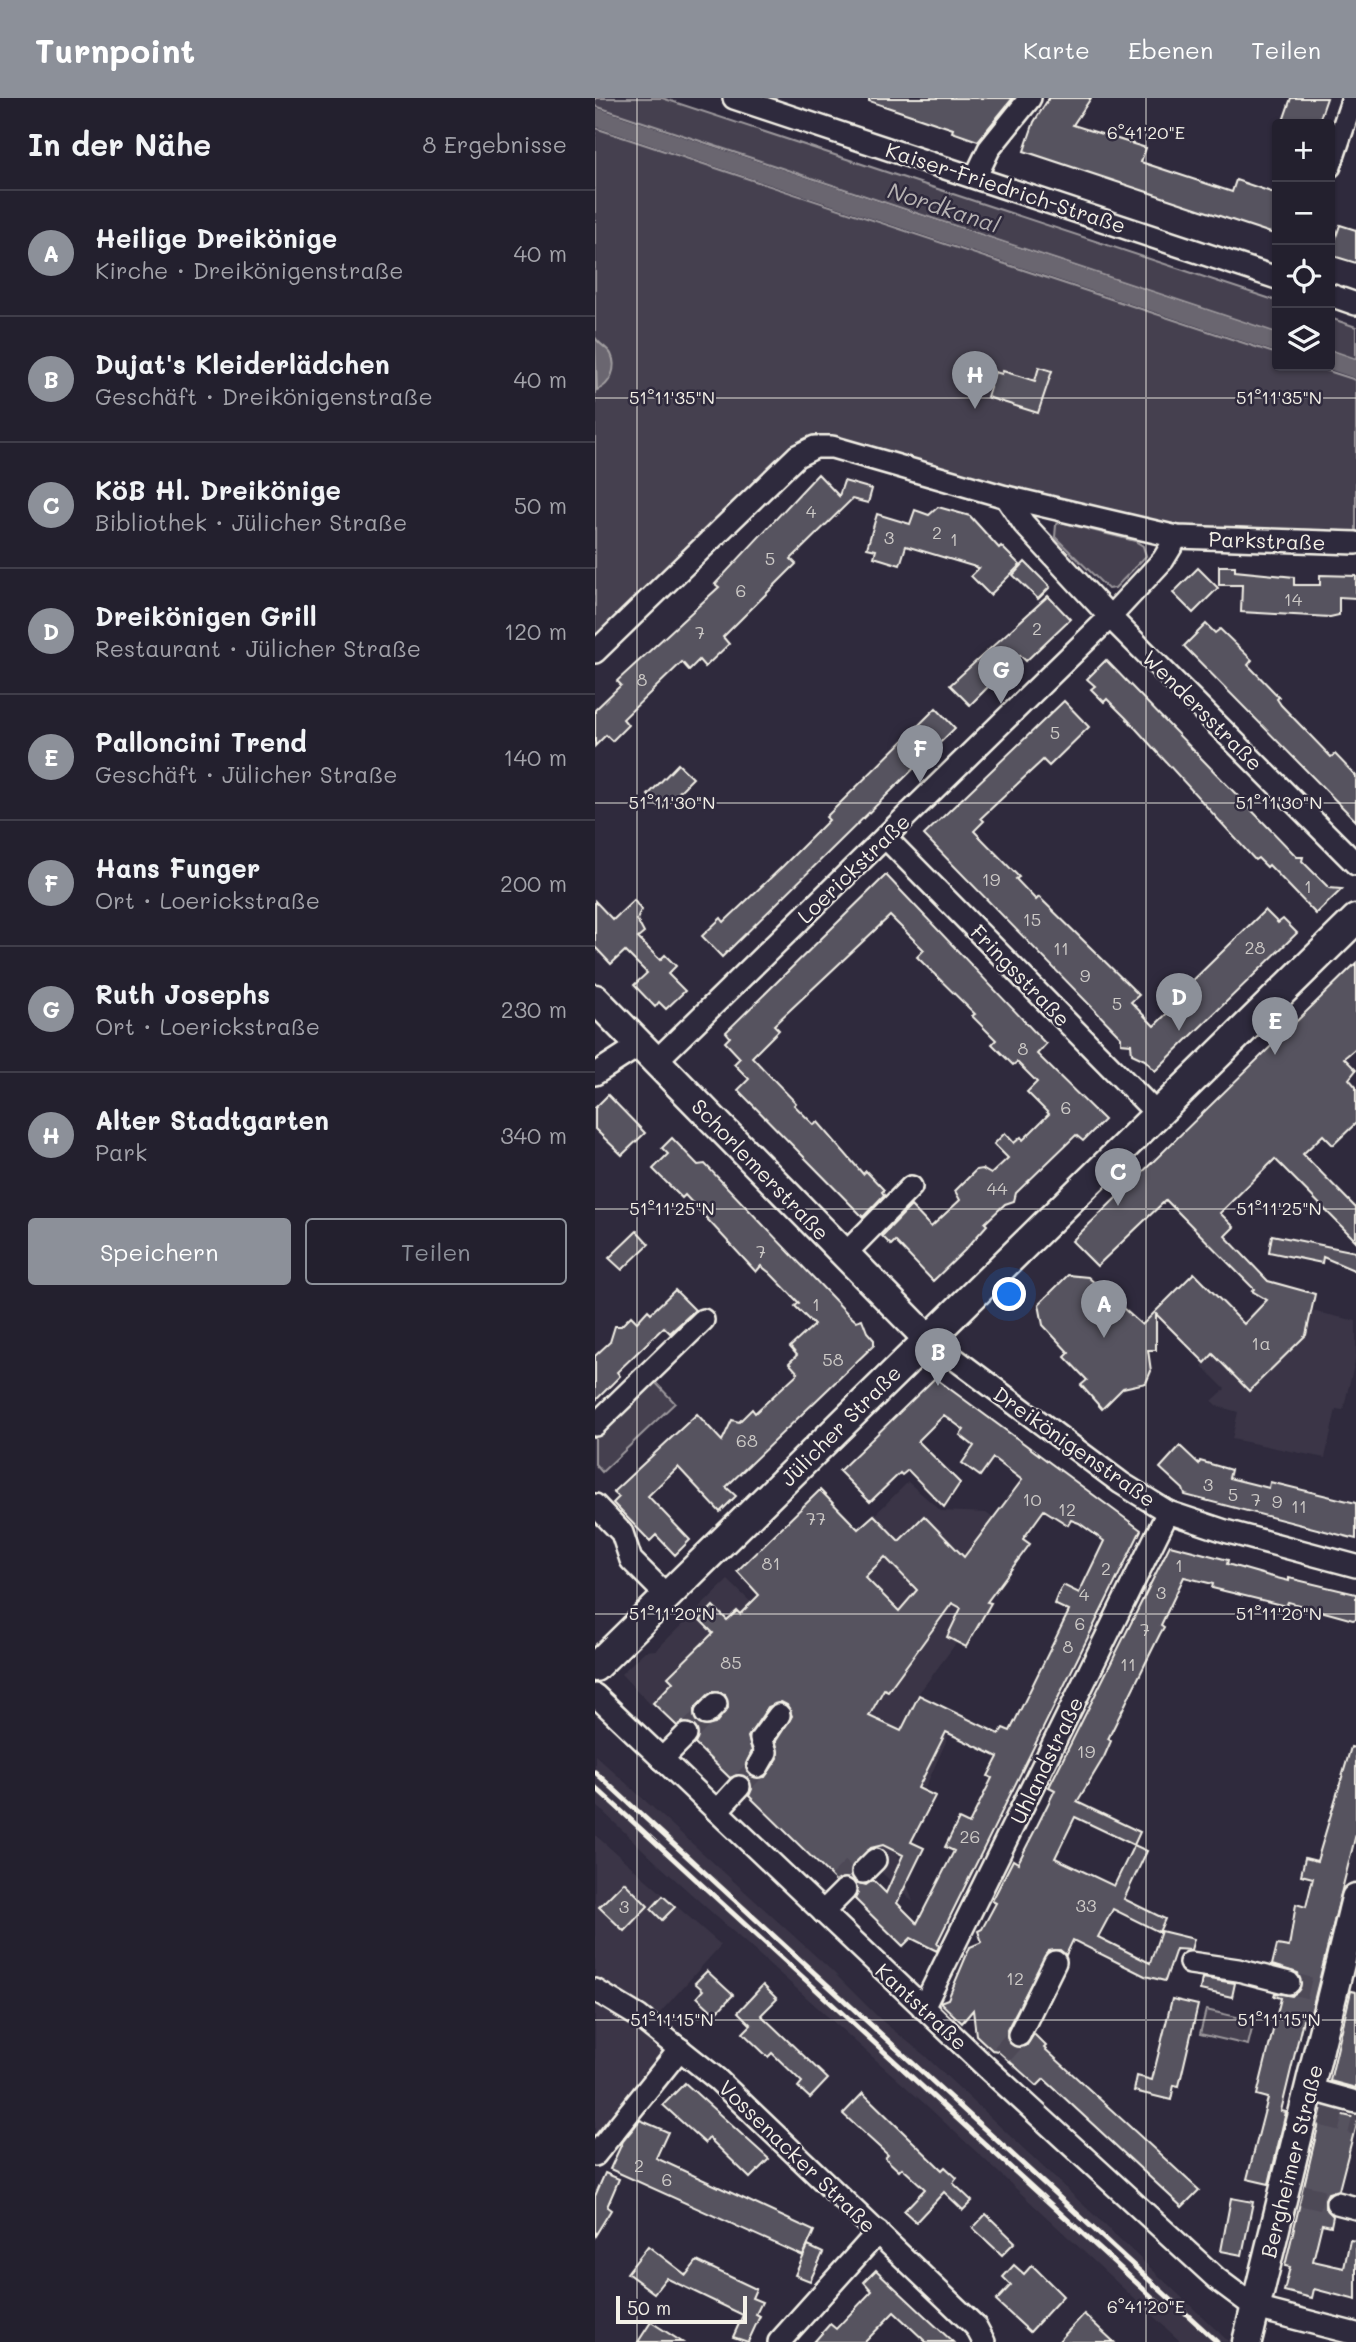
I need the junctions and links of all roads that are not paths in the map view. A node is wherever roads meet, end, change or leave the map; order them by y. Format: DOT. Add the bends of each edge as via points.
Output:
graph roads {
  1 [pos="734,98"];
  2 [pos="1030,98"];
  3 [pos="1353,98"];
  4 [pos="1335,151"];
  5 [pos="976,176"];
  6 [pos="1272,276"];
  7 [pos="1335,297"];
  8 [pos="1356,304"];
  9 [pos="1006,497"];
  10 [pos="1177,537"];
  11 [pos="1356,543"];
  12 [pos="1109,617"];
  13 [pos="595,652"];
  14 [pos="885,836"];
  15 [pos="1356,864"];
  16 [pos="1356,919"];
  17 [pos="595,999"];
  18 [pos="648,1053"];
  19 [pos="595,1074"];
  20 [pos="1157,1114"];
  21 [pos="911,1187"];
  22 [pos="845,1254"];
  23 [pos="703,1320"];
  24 [pos="927,1338"];
  25 [pos="595,1425"];
  26 [pos="595,1505"];
  27 [pos="1168,1512"];
  28 [pos="1356,1566"];
  29 [pos="668,1597"];
  30 [pos="595,1667"];
  31 [pos="595,1695"];
  32 [pos="779,1715"];
  33 [pos="685,1735"];
  34 [pos="662,1759"];
  35 [pos="758,1766"];
  36 [pos="739,1787"];
  37 [pos="717,1811"];
  38 [pos="842,1886"];
  39 [pos="1356,1898"];
  40 [pos="820,1909"];
  41 [pos="1349,1957"];
  42 [pos="1055,1962"];
  43 [pos="1191,1963"];
  44 [pos="1289,1983"];
  45 [pos="595,1990"];
  46 [pos="923,2008"];
  47 [pos="1019,2035"];
  48 [pos="680,2049"];
  49 [pos="1356,2102"];
  50 [pos="1311,2105"];
  51 [pos="595,2155"];
  52 [pos="878,2232"];
  53 [pos="1256,2308"];
  54 [pos="1356,2334"];
  55 [pos="779,2342"];
  56 [pos="984,2342"];
  57 [pos="1247,2342"];
  1 -- 5 [label="street, Kaiser-Friedrich-Straße"];
  2 -- 5 [label="street" via="989,149"];
  3 -- 4 [label="street"];
  5 -- 6 [label="street, Kaiser-Friedrich-Straße"];
  7 -- 8 [label="street"];
  9 -- 10 [label="street, Parkstraße"];
  9 -- 12 [label="street, Wendersstraße" via="1024,524"];
  9 -- 13 [label="street, Parkstraße" via="832,447 806,450"];
  10 -- 11 [label="street, Parkstraße"];
  10 -- 12 [label="street, Loerickstraße" via="1163,560"];
  12 -- 14 [label="street, Loerickstraße"];
  12 -- 15 [label="street, Wendersstraße"];
  14 -- 18 [label="street, Loerickstraße"];
  14 -- 20 [label="street, Fringsstraße"];
  16 -- 20 [label="main road, Jülicher Straße"];
  17 -- 18 [label="main road, Schorlemerstraße"];
  18 -- 19 [label="street, Loerickstraße"];
  18 -- 22 [label="main road, Schorlemerstraße"];
  20 -- 24 [label="main road, Jülicher Straße"];
  21 -- 22 [label="street"];
  22 -- 24 [label="main road, Schorlemerstraße"];
  23 -- 25 [label="street"];
  24 -- 27 [label="street, Dreikönigenstraße" via="1121,1483"];
  24 -- 29 [label="main road, Jülicher Straße"];
  26 -- 29 [label="street" via="622,1534 631,1560"];
  27 -- 28 [label="street, Dreikönigenstraße"];
  27 -- 46 [label="street, Uhlandstraße"];
  29 -- 30 [label="main road, Jülicher Straße"];
  31 -- 34 [label="street, Kantstraße"];
  32 -- 35 [label="street" via="761,1739 766,1752"];
  33 -- 34 [label="street"];
  34 -- 37 [label="street, Kantstraße"];
  36 -- 37 [label="street"];
  37 -- 40 [label="street, Kantstraße"];
  38 -- 40 [label="street"];
  39 -- 41 [label="main road, Bergheimer Straße"];
  40 -- 46 [label="street, Kantstraße"];
  41 -- 50 [label="main road, Bergheimer Straße" via="1325,1992"];
  42 -- 47 [label="street"];
  43 -- 44 [label="street"];
  45 -- 48 [label="street, Vossenacker Straße" via="616,2000"];
  46 -- 53 [label="street, Kantstraße" via="995,2062 1217,2280"];
  48 -- 51 [label="street"];
  48 -- 52 [label="street, Vossenacker Straße"];
  49 -- 50 [label="street"];
  50 -- 53 [label="main road, Bergheimer Straße" via="1293,2192"];
  52 -- 55 [label="street"];
  52 -- 56 [label="street, Vossenacker Straße" via="976,2327"];
  53 -- 54 [label="street"];
  53 -- 57 [label="main road, Bergheimer Straße"];
}
